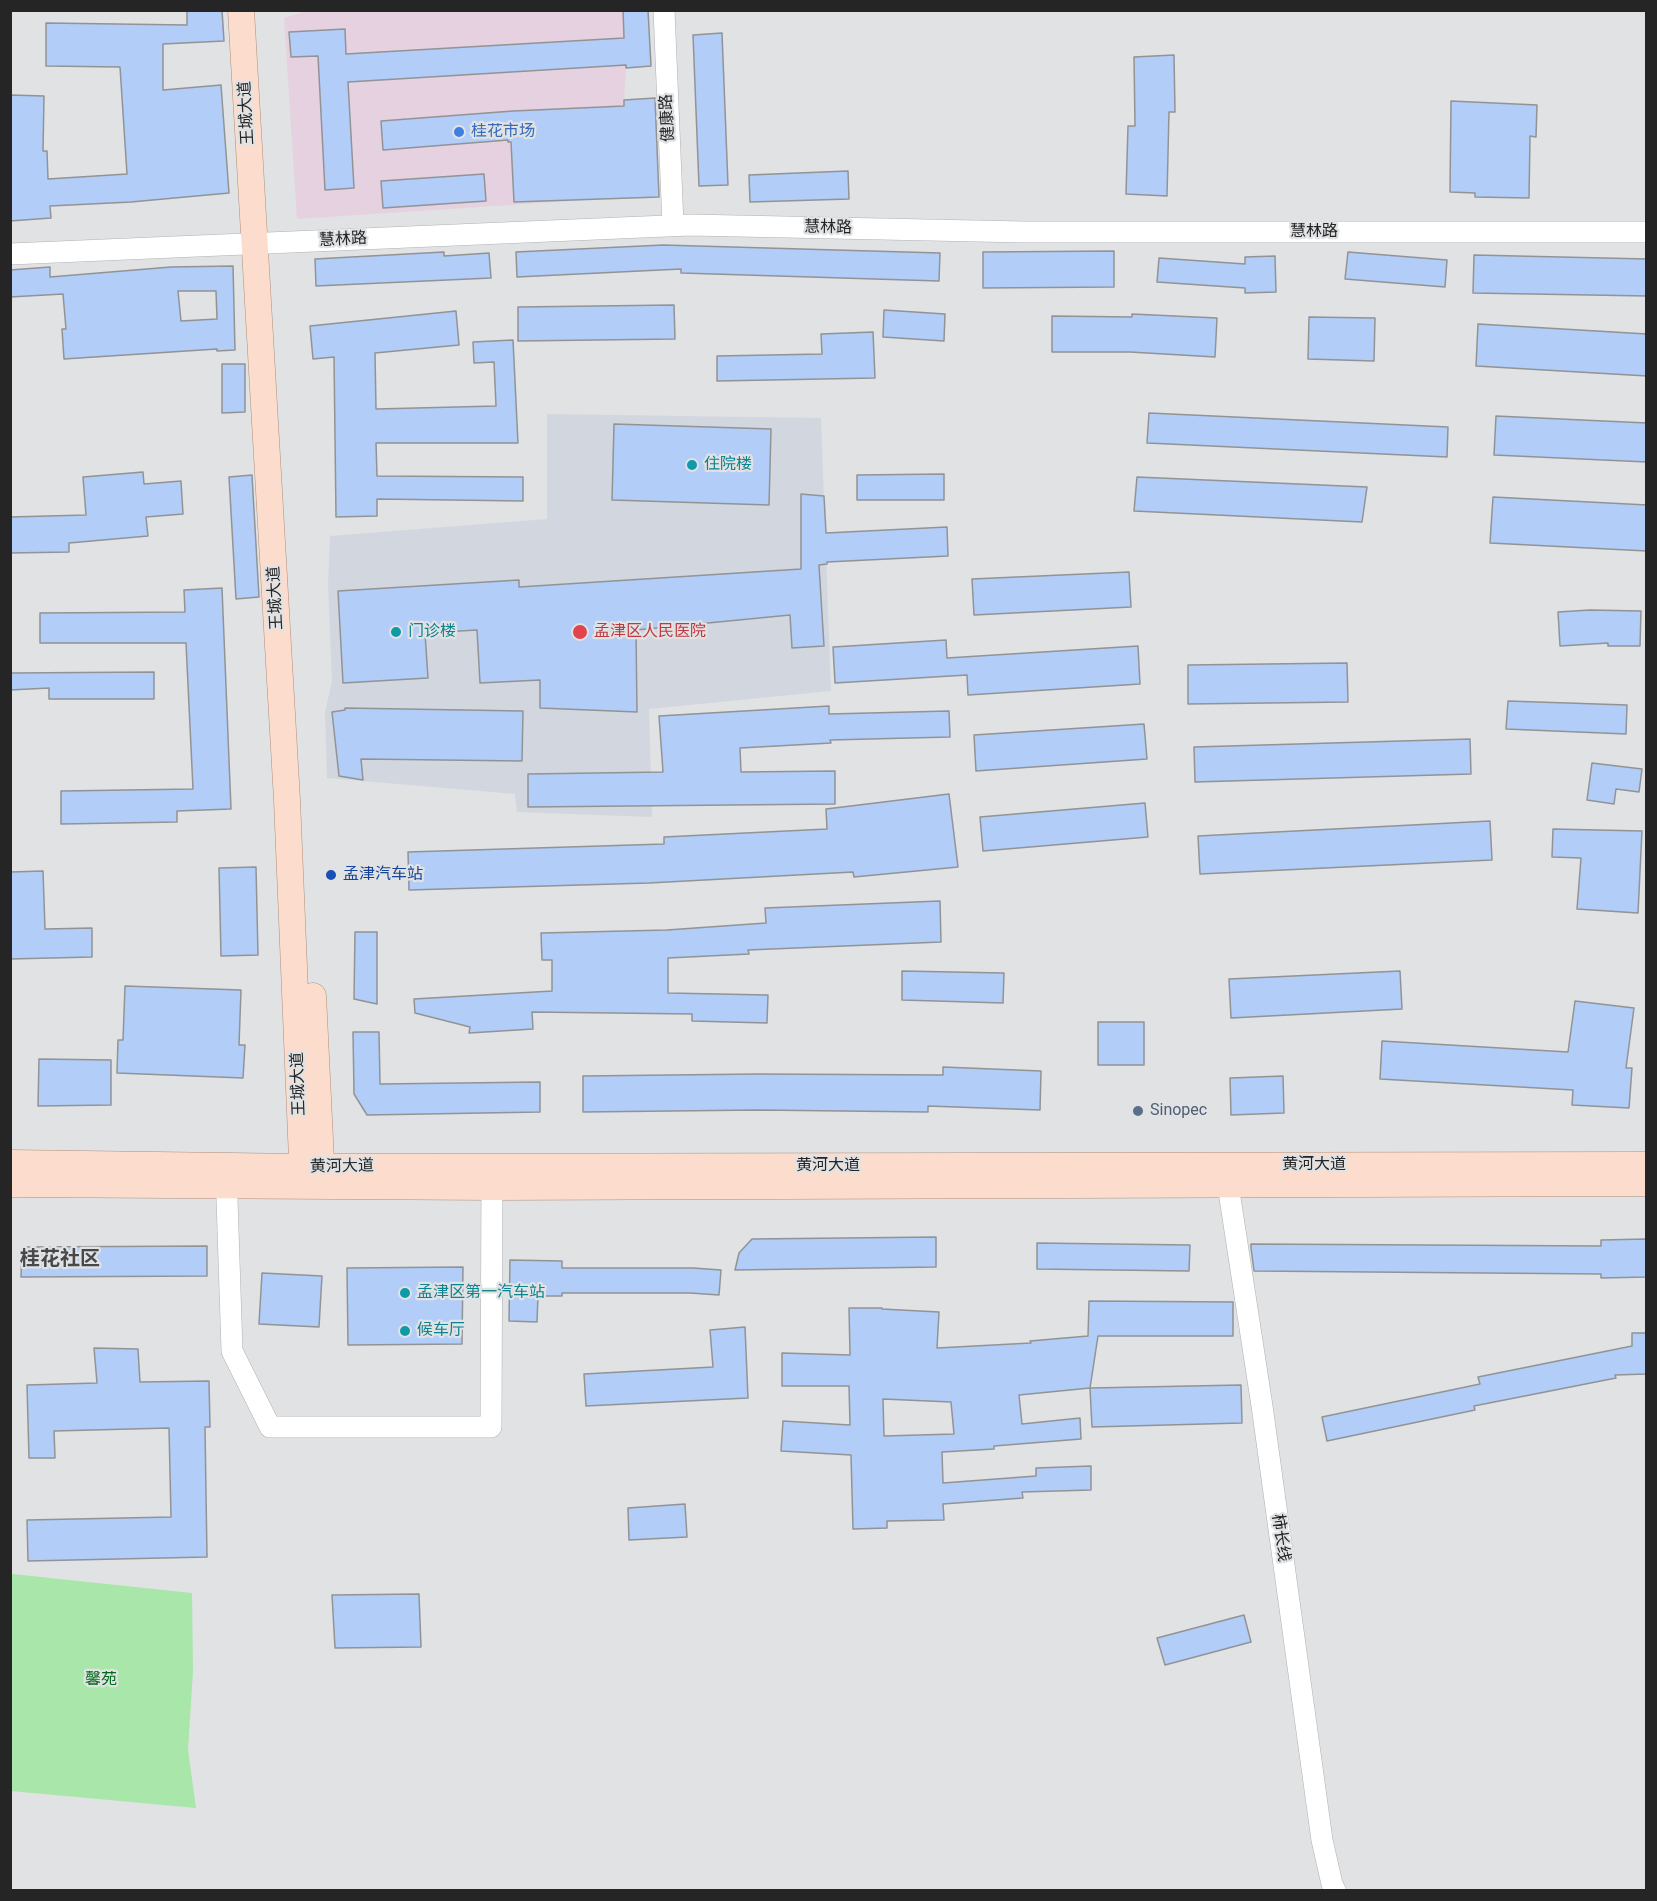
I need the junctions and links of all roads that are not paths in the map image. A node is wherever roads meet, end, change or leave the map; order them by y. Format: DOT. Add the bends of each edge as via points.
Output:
graph roads {
  1 [pos="242,10"];
  2 [pos="255,10"];
  3 [pos="664,10"];
  4 [pos="673,225"];
  5 [pos="1647,232"];
  6 [pos="262,243"];
  7 [pos="10,254"];
  8 [pos="10,1163"];
  9 [pos="1647,1165"];
  10 [pos="226,1176"];
  11 [pos="313,1176"];
  12 [pos="492,1176"];
  13 [pos="1647,1183"];
  14 [pos="10,1184"];
  15 [pos="1228,1185"];
  16 [pos="1335,1890"];
  1 -- 6 [label="main road, 王城大道"];
  2 -- 6 [label="main road, 王城大道"];
  3 -- 4 [label="street, 健康路"];
  4 -- 5 [label="street, 慧林路" via="1024,232"];
  4 -- 6 [label="street, 慧林路"];
  6 -- 7 [label="street, 慧林路"];
  6 -- 11 [label="main road, 王城大道"];
  8 -- 10 [label="main road, 黄河大道"];
  9 -- 12 [label="main road, 黄河大道"];
  10 -- 11 [label="main road, 黄河大道"];
  10 -- 12 [label="street" via="232,1351 270,1427 416,1428 492,1427"];
  10 -- 14 [label="main road, 黄河大道"];
  11 -- 12 [label="main road, 黄河大道"];
  12 -- 15 [label="main road, 黄河大道"];
  13 -- 15 [label="main road, 黄河大道"];
  15 -- 16 [label="street, 柿长线" via="1322,1839"];
}
